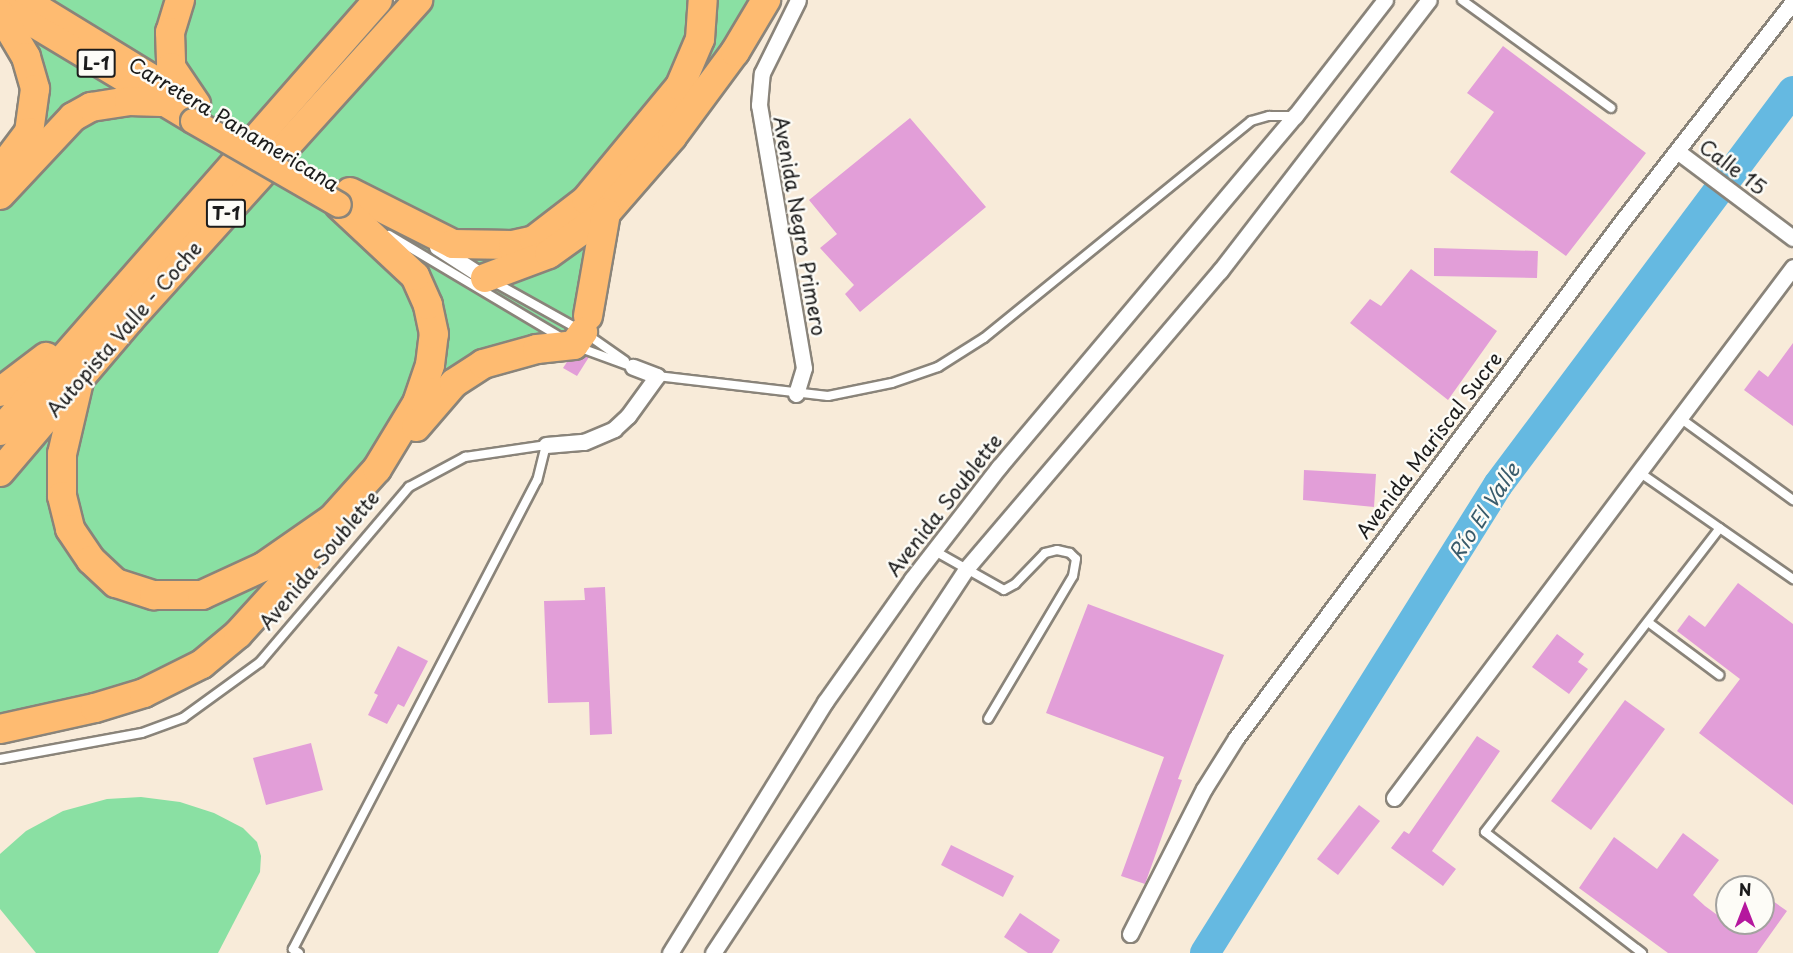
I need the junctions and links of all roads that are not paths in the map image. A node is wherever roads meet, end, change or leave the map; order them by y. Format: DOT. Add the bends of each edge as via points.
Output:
graph roads {
  1 [pos="27,0"];
  2 [pos="180,0"];
  3 [pos="372,0"];
  4 [pos="378,0"];
  5 [pos="418,0"];
  6 [pos="703,0"];
  7 [pos="766,0"];
  8 [pos="798,0"];
  9 [pos="1385,0"];
  10 [pos="1429,0"];
  11 [pos="1462,0"];
  12 [pos="1793,2"];
  13 [pos="0,5"];
  14 [pos="0,13"];
  15 [pos="350,33"];
  16 [pos="161,102"];
  17 [pos="1611,108"];
  18 [pos="198,111"];
  19 [pos="1294,116"];
  20 [pos="1677,151"];
  21 [pos="0,170"];
  22 [pos="0,195"];
  23 [pos="344,199"];
  24 [pos="606,213"];
  25 [pos="1793,238"];
  26 [pos="1793,267"];
  27 [pos="485,278"];
  28 [pos="101,312"];
  29 [pos="582,331"];
  30 [pos="633,367"];
  31 [pos="657,376"];
  32 [pos="79,381"];
  33 [pos="0,392"];
  34 [pos="796,394"];
  35 [pos="1680,418"];
  36 [pos="0,430"];
  37 [pos="546,445"];
  38 [pos="0,472"];
  39 [pos="1639,472"];
  40 [pos="1793,500"];
  41 [pos="1720,528"];
  42 [pos="933,550"];
  43 [pos="966,568"];
  44 [pos="1793,579"];
  45 [pos="1648,622"];
  46 [pos="1719,675"];
  47 [pos="988,719"];
  48 [pos="0,729"];
  49 [pos="0,759"];
  50 [pos="1394,798"];
  51 [pos="1130,934"];
  52 [pos="299,953"];
  53 [pos="670,953"];
  54 [pos="713,953"];
  55 [pos="1642,953"];
  1 -- 18 [label="main road, Carretera Panamericana / L-1"];
  2 -- 18 [label="highway" via="170,32 171,67"];
  3 -- 15 [label="highway"];
  4 -- 15 [label="highway, Autopista Valle - Coche / T-1"];
  5 -- 32 [label="highway, Autopista Valle - Coche / T-1" via="130,319"];
  6 -- 23 [label="highway" via="700,39 680,86 586,201 534,240 513,245 453,244"];
  7 -- 24 [label="highway" via="735,52 672,137"];
  8 -- 34 [label="street, Avenida Negro Primero" via="762,73 759,105 762,144 804,368"];
  9 -- 19 [label="street, Avenida Soublette"];
  10 -- 43 [label="street" via="1220,271"];
  11 -- 17 [label="lane"];
  12 -- 20 [label="street, Avenida Mariscal Sucre"];
  13 -- 16 [label="main road, Carretera Panamericana / L-1"];
  14 -- 21 [label="highway" via="26,57 35,89 29,132"];
  15 -- 28 [label="highway, Autopista Valle - Coche / T-1"];
  16 -- 18 [label="main road, Carretera Panamericana / L-1"];
  16 -- 22 [label="highway" via="129,100 91,107 73,117"];
  18 -- 23 [label="main road, Carretera Panamericana / L-1"];
  19 -- 34 [label="lane" via="1251,121 984,338 938,367 892,383 828,396"];
  19 -- 42 [label="street, Avenida Soublette"];
  20 -- 25 [label="street, Calle 15"];
  20 -- 51 [label="street, Avenida Mariscal Sucre" via="1236,738 1204,789"];
  23 -- 27 [label="street, L-1"];
  23 -- 29 [label="lane, L-1"];
  23 -- 32 [label="highway" via="415,276 428,305 434,334 430,365 417,403 377,469 332,519 263,567 202,595 154,595 116,583 91,560 70,529 62,496 62,454"];
  24 -- 27 [label="highway" via="549,254"];
  24 -- 29 [label="highway"];
  26 -- 35 [label="street"];
  27 -- 29 [label="lane, L-1"];
  28 -- 33 [label="highway"];
  28 -- 36 [label="highway, Autopista Valle - Coche / T-1"];
  29 -- 30 [label="lane"];
  29 -- 30 [label="lane, L-1"];
  29 -- 48 [label="highway" via="501,357 454,382 304,564 238,634 202,664 144,693"];
  30 -- 31 [label="street"];
  31 -- 34 [label="lane"];
  31 -- 37 [label="street, Avenida Soublette" via="642,401 614,429 584,442"];
  32 -- 38 [label="highway, Autopista Valle - Coche / T-1"];
  35 -- 39 [label="street"];
  35 -- 40 [label="lane"];
  37 -- 49 [label="lane, Avenida Soublette" via="465,458 409,487 260,662 183,718 142,733"];
  37 -- 52 [label="lane" via="537,480 293,949"];
  39 -- 41 [label="lane"];
  39 -- 50 [label="street"];
  41 -- 44 [label="lane"];
  41 -- 45 [label="lane"];
  42 -- 43 [label="lane"];
  42 -- 53 [label="street, Avenida Soublette" via="825,702"];
  43 -- 47 [label="lane" via="1004,590 1045,553 1057,550 1076,559 1073,576"];
  43 -- 54 [label="street"];
  45 -- 46 [label="lane"];
  45 -- 55 [label="lane" via="1485,832"];
}
